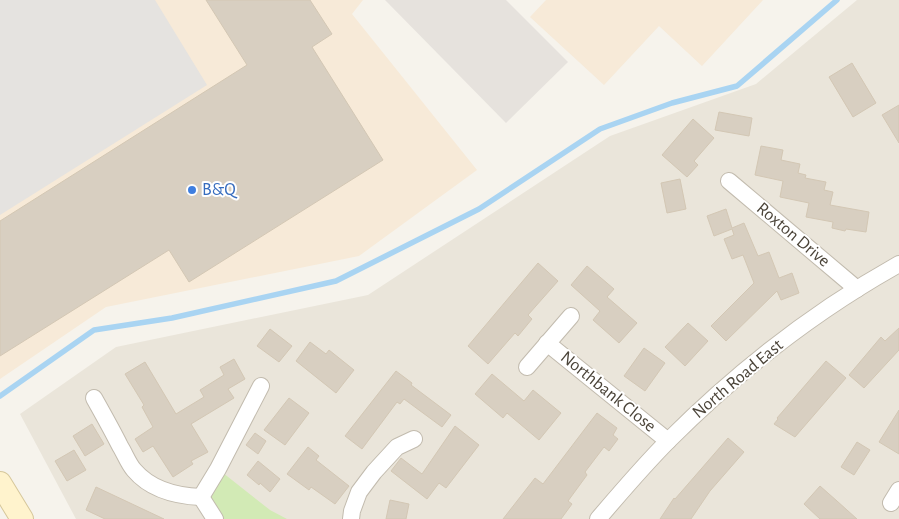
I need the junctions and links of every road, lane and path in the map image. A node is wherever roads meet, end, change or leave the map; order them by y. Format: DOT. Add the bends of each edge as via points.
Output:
graph roads {
  1 [pos="729,181"];
  2 [pos="899,264"];
  3 [pos="857,289"];
  4 [pos="571,316"];
  5 [pos="547,343"];
  6 [pos="527,367"];
  7 [pos="261,386"];
  8 [pos="94,398"];
  9 [pos="414,439"];
  10 [pos="668,441"];
  11 [pos="0,483"];
  12 [pos="201,496"];
  13 [pos="22,519"];
  14 [pos="215,519"];
  15 [pos="351,519"];
  16 [pos="598,519"];
  1 -- 3 [label="street, Roxton Drive"];
  2 -- 3 [label="street, North Road East"];
  3 -- 10 [label="street, North Road East" via="757,361"];
  4 -- 5 [label="street, Northbank Close"];
  5 -- 6 [label="street, Northbank Close"];
  5 -- 10 [label="street, Northbank Close"];
  7 -- 12 [label="street"];
  8 -- 12 [label="street" via="139,475 158,488 187,496"];
  9 -- 15 [label="street" via="397,447 374,472 359,492"];
  10 -- 16 [label="street, North Road East"];
  11 -- 13 [label="street"];
  12 -- 14 [label="street"];
}
